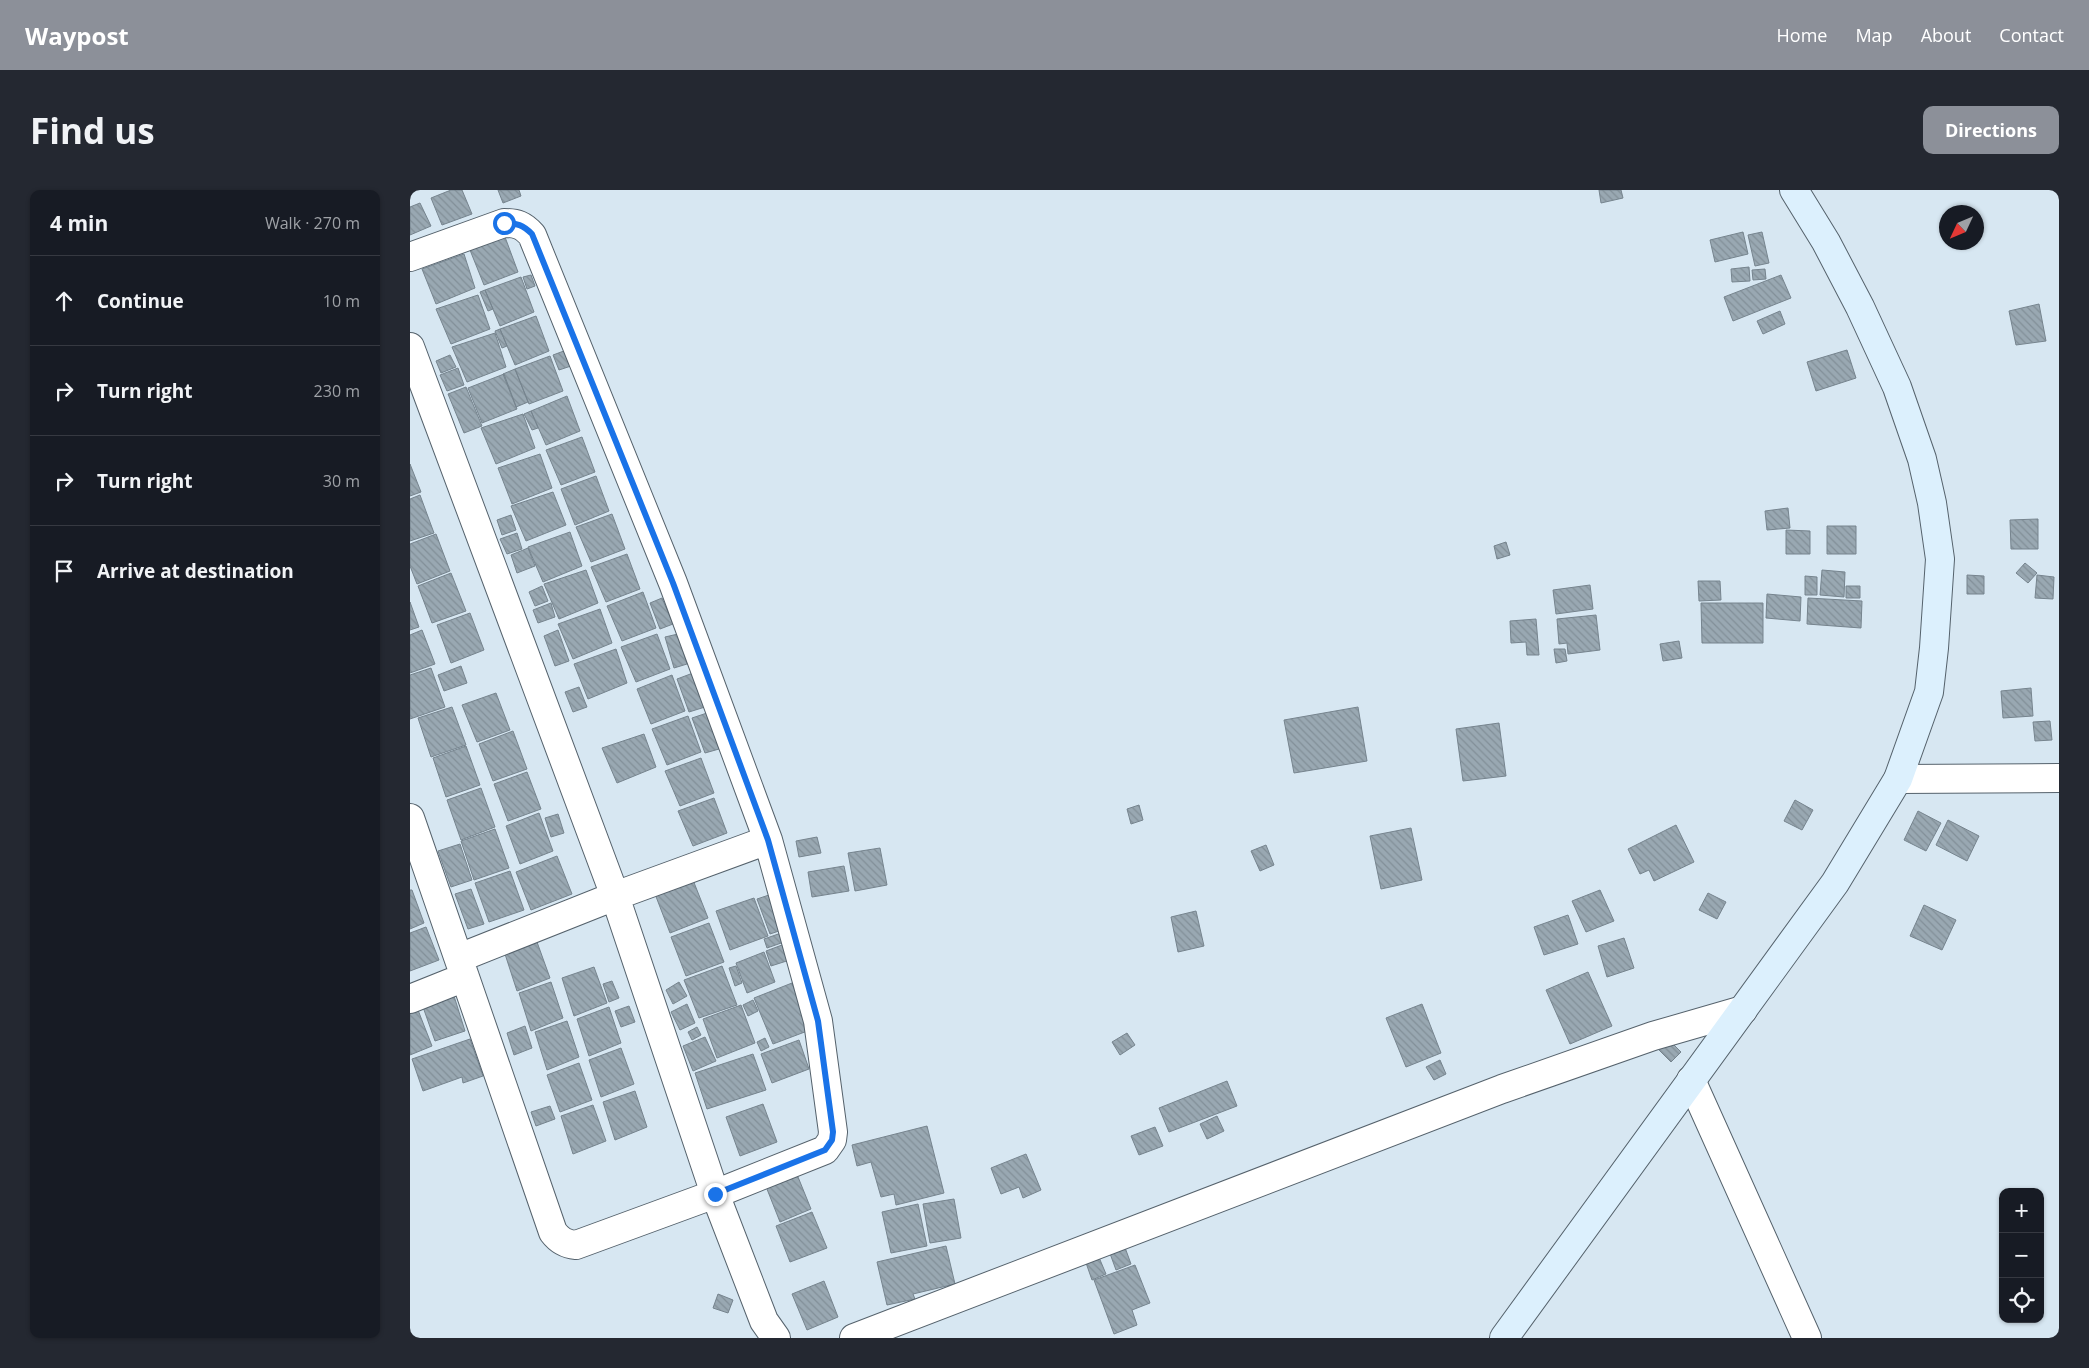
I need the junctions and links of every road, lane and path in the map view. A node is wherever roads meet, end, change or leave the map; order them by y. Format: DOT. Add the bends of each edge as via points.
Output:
graph roads {
  1 [pos="1794,190"];
  2 [pos="410,257"];
  3 [pos="410,347"];
  4 [pos="2059,778"];
  5 [pos="1898,780"];
  6 [pos="410,818"];
  7 [pos="768,840"];
  8 [pos="420,876"];
  9 [pos="615,896"];
  10 [pos="462,967"];
  11 [pos="410,999"];
  12 [pos="1743,1010"];
  13 [pos="1691,1080"];
  14 [pos="715,1194"];
  15 [pos="776,1338"];
  16 [pos="854,1338"];
  17 [pos="1504,1338"];
  18 [pos="1807,1338"];
  1 -- 5 [label="street" via="1860,307 1897,387 1922,459 1932,504 1940,559 1929,692"];
  2 -- 7 [label="street" via="504,223 524,226 532,234 673,583"];
  3 -- 9 [label="street"];
  4 -- 5 [label="street"];
  5 -- 12 [label="street" via="1835,883"];
  6 -- 8 [label="street"];
  7 -- 9 [label="street"];
  7 -- 14 [label="street" via="818,1021 832,1140 825,1150"];
  8 -- 10 [label="street"];
  9 -- 10 [label="street"];
  9 -- 14 [label="street"];
  10 -- 11 [label="street"];
  10 -- 14 [label="street" via="553,1232 558,1238 566,1244 576,1245"];
  12 -- 13 [label="street"];
  12 -- 16 [label="street" via="1653,1036 1502,1089"];
  13 -- 17 [label="street"];
  13 -- 18 [label="street"];
  14 -- 15 [label="street" via="764,1321"];
}
